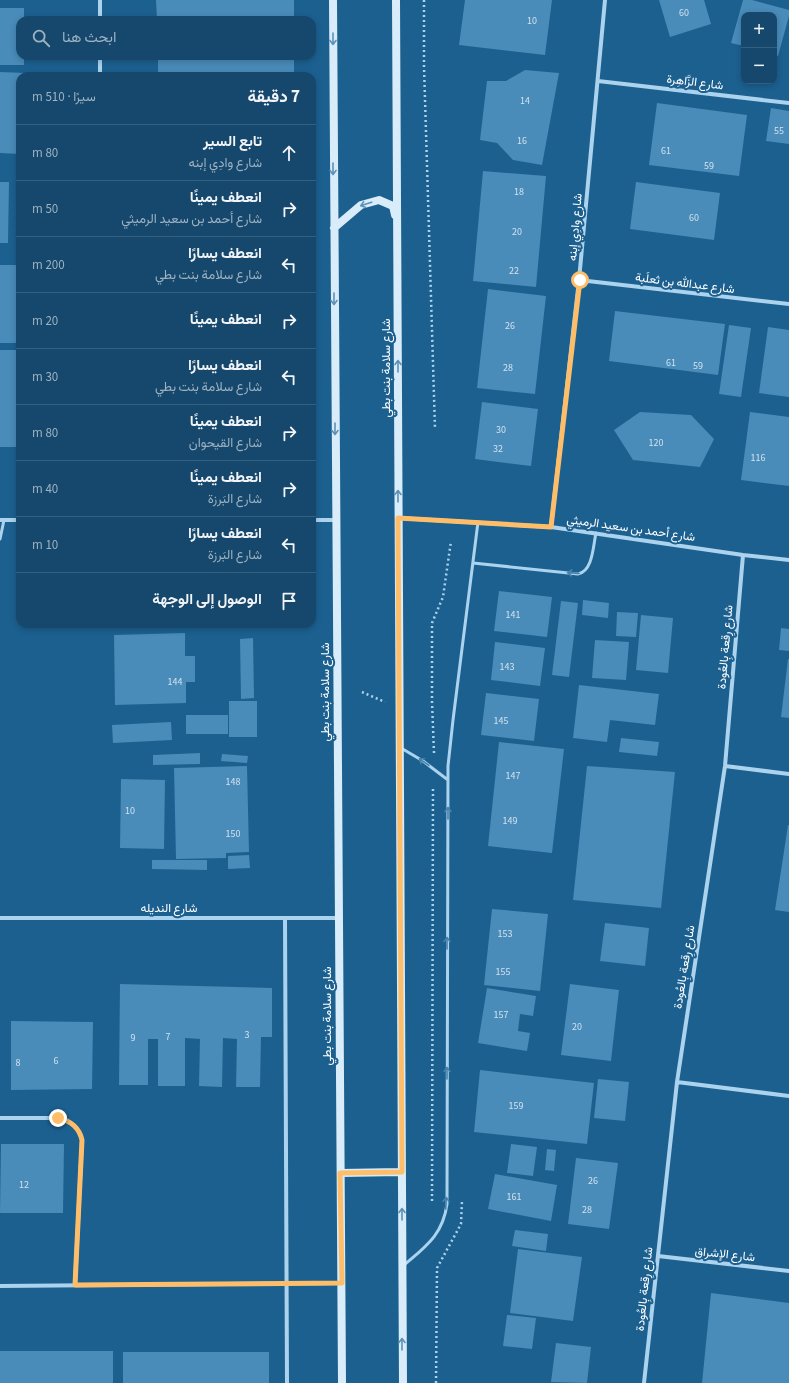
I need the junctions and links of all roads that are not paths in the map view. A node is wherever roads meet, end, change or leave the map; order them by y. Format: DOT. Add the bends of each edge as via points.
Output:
graph roads {
  1 [pos="100,0"];
  2 [pos="333,0"];
  3 [pos="396,0"];
  4 [pos="605,0"];
  5 [pos="100,16"];
  6 [pos="100,60"];
  7 [pos="100,72"];
  8 [pos="598,81"];
  9 [pos="789,103"];
  10 [pos="334,228"];
  11 [pos="397,230"];
  12 [pos="580,280"];
  13 [pos="789,304"];
  14 [pos="398,518"];
  15 [pos="2,520"];
  16 [pos="16,520"];
  17 [pos="316,520"];
  18 [pos="336,520"];
  19 [pos="478,522"];
  20 [pos="551,527"];
  21 [pos="596,534"];
  22 [pos="0,539"];
  23 [pos="743,555"];
  24 [pos="789,560"];
  25 [pos="473,563"];
  26 [pos="399,747"];
  27 [pos="725,766"];
  28 [pos="789,774"];
  29 [pos="448,780"];
  30 [pos="0,918"];
  31 [pos="285,918"];
  32 [pos="339,918"];
  33 [pos="677,1082"];
  34 [pos="789,1096"];
  35 [pos="0,1118"];
  36 [pos="402,1172"];
  37 [pos="340,1173"];
  38 [pos="658,1256"];
  39 [pos="402,1267"];
  40 [pos="789,1271"];
  41 [pos="342,1283"];
  42 [pos="286,1284"];
  43 [pos="75,1285"];
  44 [pos="0,1286"];
  45 [pos="287,1383"];
  46 [pos="342,1383"];
  47 [pos="402,1383"];
  48 [pos="644,1383"];
  1 -- 5 [label="street"];
  2 -- 10 [label="main road, شارع سلامة بنت بطي, one-way"];
  3 -- 11 [label="main road, شارع سلامة بنت بطي"];
  4 -- 8 [label="street, شارع وادِي إبنه"];
  6 -- 7 [label="street"];
  8 -- 9 [label="street, شارع الزَّاهِرة"];
  8 -- 12 [label="street, شارع وادِي إبنه"];
  11 -- 10 [label="main road, one-way" via="393,206 379,200 361,205"];
  10 -- 18 [label="main road, شارع سلامة بنت بطي, one-way"];
  14 -- 11 [label="main road, شارع سلامة بنت بطي, one-way"];
  12 -- 13 [label="street, شارع عبدالله بن ثعلَبة"];
  12 -- 20 [label="street, شارع وادِي إبنه"];
  14 -- 19 [label="street, شارع أحمد بن سعيد الرميثي"];
  14 -- 26 [label="main road, شارع سلامة بنت بطي"];
  15 -- 16 [label="street"];
  15 -- 22 [label="lane"];
  17 -- 18 [label="street"];
  18 -- 32 [label="main road, شارع سلامة بنت بطي"];
  19 -- 20 [label="street, شارع أحمد بن سعيد الرميثي"];
  19 -- 25 [label="lane"];
  20 -- 21 [label="street, شارع أحمد بن سعيد الرميثي"];
  21 -- 23 [label="street, شارع أحمد بن سعيد الرميثي"];
  21 -- 25 [label="lane, one-way" via="589,567 582,574"];
  23 -- 24 [label="street, شارع أحمد بن سعيد الرميثي"];
  23 -- 27 [label="street, شارع رِقعة بِالعُودة"];
  25 -- 29 [label="lane" via="452,720"];
  29 -- 26 [label="lane, one-way"];
  26 -- 36 [label="main road, شارع سلامة بنت بطي"];
  27 -- 28 [label="street"];
  27 -- 33 [label="street, شارع رِقعة بِالعُودة"];
  39 -- 29 [label="lane, one-way" via="438,1232 447,1204"];
  30 -- 31 [label="street, شارع النديله"];
  31 -- 32 [label="street, شارع النديله"];
  31 -- 42 [label="street"];
  32 -- 37 [label="main road, شارع سلامة بنت بطي"];
  33 -- 34 [label="street"];
  33 -- 38 [label="street, شارع رِقعة بِالعُودة"];
  35 -- 43 [label="street" via="58,1118 67,1120 80,1132 82,1140"];
  36 -- 37 [label="main road"];
  39 -- 36 [label="main road, شارع سلامة بنت بطي, one-way"];
  37 -- 41 [label="main road, شارع سلامة بنت بطي"];
  38 -- 40 [label="street, شارع الإشراق"];
  38 -- 48 [label="street, شارع رِقعة بِالعُودة"];
  47 -- 39 [label="main road, شارع سلامة بنت بطي, one-way"];
  41 -- 42 [label="street"];
  41 -- 46 [label="main road, شارع سلامة بنت بطي"];
  42 -- 43 [label="street"];
  42 -- 45 [label="street"];
  43 -- 44 [label="street"];
}
